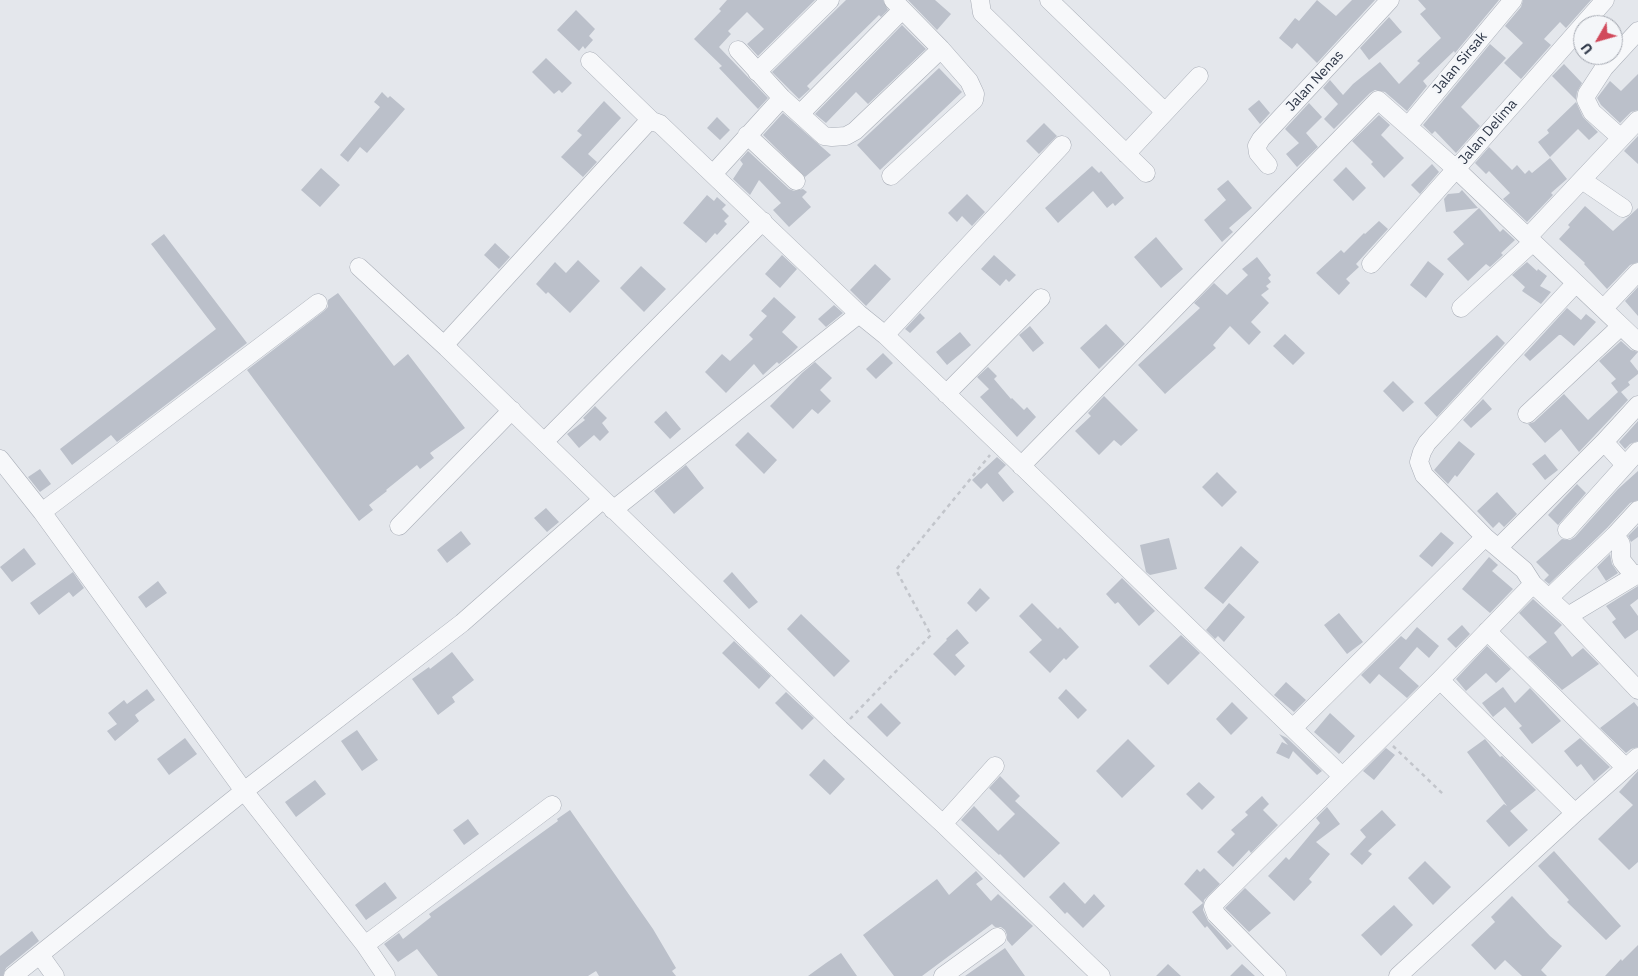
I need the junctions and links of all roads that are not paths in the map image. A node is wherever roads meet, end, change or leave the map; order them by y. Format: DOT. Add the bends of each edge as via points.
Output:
graph roads {
  1 [pos="830,0"];
  2 [pos="980,0"];
  3 [pos="1049,0"];
  4 [pos="1390,0"];
  5 [pos="1513,0"];
  6 [pos="1605,0"];
  7 [pos="898,5"];
  8 [pos="1638,31"];
  9 [pos="941,49"];
  10 [pos="738,50"];
  11 [pos="590,61"];
  12 [pos="757,72"];
  13 [pos="1199,76"];
  14 [pos="782,98"];
  15 [pos="1165,112"];
  16 [pos="800,114"];
  17 [pos="1638,120"];
  18 [pos="652,121"];
  19 [pos="1408,126"];
  20 [pos="747,135"];
  21 [pos="1621,138"];
  22 [pos="1062,146"];
  23 [pos="1126,154"];
  24 [pos="1268,166"];
  25 [pos="1456,169"];
  26 [pos="1146,173"];
  27 [pos="713,174"];
  28 [pos="891,176"];
  29 [pos="1582,180"];
  30 [pos="796,182"];
  31 [pos="1623,208"];
  32 [pos="763,221"];
  33 [pos="1530,240"];
  34 [pos="1370,264"];
  35 [pos="360,267"];
  36 [pos="1638,272"];
  37 [pos="1576,283"];
  38 [pos="1041,298"];
  39 [pos="318,303"];
  40 [pos="1460,308"];
  41 [pos="1604,308"];
  42 [pos="859,314"];
  43 [pos="1621,326"];
  44 [pos="885,335"];
  45 [pos="1638,342"];
  46 [pos="448,348"];
  47 [pos="946,394"];
  48 [pos="1638,405"];
  49 [pos="512,410"];
  50 [pos="1527,414"];
  51 [pos="1606,440"];
  52 [pos="544,442"];
  53 [pos="0,459"];
  54 [pos="1633,461"];
  55 [pos="1021,466"];
  56 [pos="608,505"];
  57 [pos="1638,510"];
  58 [pos="42,512"];
  59 [pos="399,526"];
  60 [pos="1567,530"];
  61 [pos="1615,535"];
  62 [pos="1492,542"];
  63 [pos="1636,575"];
  64 [pos="1533,584"];
  65 [pos="1549,598"];
  66 [pos="1568,616"];
  67 [pos="1487,631"];
  68 [pos="1440,680"];
  69 [pos="1638,690"];
  70 [pos="1293,728"];
  71 [pos="1632,762"];
  72 [pos="995,766"];
  73 [pos="1342,776"];
  74 [pos="244,791"];
  75 [pos="552,805"];
  76 [pos="1575,812"];
  77 [pos="943,824"];
  78 [pos="997,937"];
  79 [pos="365,945"];
  80 [pos="40,955"];
  81 [pos="13,976"];
  82 [pos="55,976"];
  83 [pos="386,976"];
  84 [pos="943,976"];
  85 [pos="1101,976"];
  86 [pos="1278,976"];
  87 [pos="1398,976"];
  1 -- 12 [label="street"];
  2 -- 23 [label="street" via="982,13"];
  3 -- 15 [label="street"];
  4 -- 24 [label="street, Jalan Nenas" via="1261,139 1258,153"];
  5 -- 19 [label="street, Jalan Sirsak"];
  6 -- 25 [label="street, Jalan Delima"];
  7 -- 9 [label="street"];
  7 -- 16 [label="street"];
  8 -- 21 [label="street" via="1604,68 1587,94 1587,104 1592,112"];
  9 -- 16 [label="street" via="846,136 824,136"];
  9 -- 28 [label="street" via="969,81 974,100"];
  10 -- 12 [label="street"];
  11 -- 18 [label="street"];
  12 -- 14 [label="street"];
  13 -- 15 [label="street"];
  14 -- 16 [label="street"];
  14 -- 20 [label="street"];
  15 -- 23 [label="street"];
  17 -- 21 [label="street"];
  18 -- 27 [label="street" via="660,124"];
  18 -- 46 [label="street" via="448,342"];
  19 -- 25 [label="street"];
  19 -- 55 [label="street" via="1378,100"];
  20 -- 27 [label="street"];
  20 -- 30 [label="street"];
  21 -- 29 [label="street"];
  22 -- 44 [label="street"];
  23 -- 26 [label="street"];
  25 -- 33 [label="street"];
  25 -- 34 [label="street, Jalan Delima"];
  27 -- 32 [label="street"];
  29 -- 31 [label="street"];
  29 -- 33 [label="street"];
  32 -- 42 [label="street"];
  32 -- 52 [label="street"];
  33 -- 37 [label="street"];
  33 -- 40 [label="street"];
  35 -- 46 [label="street"];
  36 -- 41 [label="street"];
  37 -- 41 [label="street"];
  37 -- 62 [label="street" via="1460,406 1422,452 1419,462 1424,475"];
  38 -- 47 [label="street"];
  39 -- 58 [label="street"];
  41 -- 43 [label="street"];
  42 -- 44 [label="street"];
  42 -- 56 [label="street"];
  43 -- 45 [label="street"];
  43 -- 50 [label="street"];
  44 -- 47 [label="street"];
  46 -- 49 [label="street"];
  47 -- 55 [label="street"];
  48 -- 51 [label="street"];
  49 -- 52 [label="street"];
  49 -- 59 [label="street"];
  51 -- 54 [label="street" via="1605,443"];
  51 -- 62 [label="street"];
  52 -- 56 [label="street"];
  53 -- 58 [label="street"];
  54 -- 60 [label="street"];
  55 -- 70 [label="street"];
  56 -- 74 [label="street" via="462,623"];
  56 -- 77 [label="street"];
  57 -- 61 [label="street"];
  58 -- 74 [label="street"];
  61 -- 63 [label="street" via="1621,544 1622,561"];
  61 -- 65 [label="street"];
  62 -- 64 [label="street" via="1524,570"];
  62 -- 70 [label="street"];
  63 -- 66 [label="street"];
  64 -- 65 [label="street"];
  64 -- 67 [label="street"];
  65 -- 66 [label="street"];
  66 -- 69 [label="street"];
  67 -- 68 [label="street"];
  67 -- 71 [label="street"];
  68 -- 73 [label="street"];
  68 -- 76 [label="street"];
  70 -- 73 [label="street"];
  71 -- 76 [label="street"];
  72 -- 77 [label="street"];
  73 -- 86 [label="street" via="1213,906 1216,914"];
  74 -- 79 [label="street"];
  74 -- 80 [label="street"];
  75 -- 79 [label="street"];
  76 -- 87 [label="street"];
  77 -- 85 [label="street"];
  78 -- 84 [label="street"];
  79 -- 83 [label="street"];
  80 -- 81 [label="street"];
  80 -- 82 [label="street"];
}
